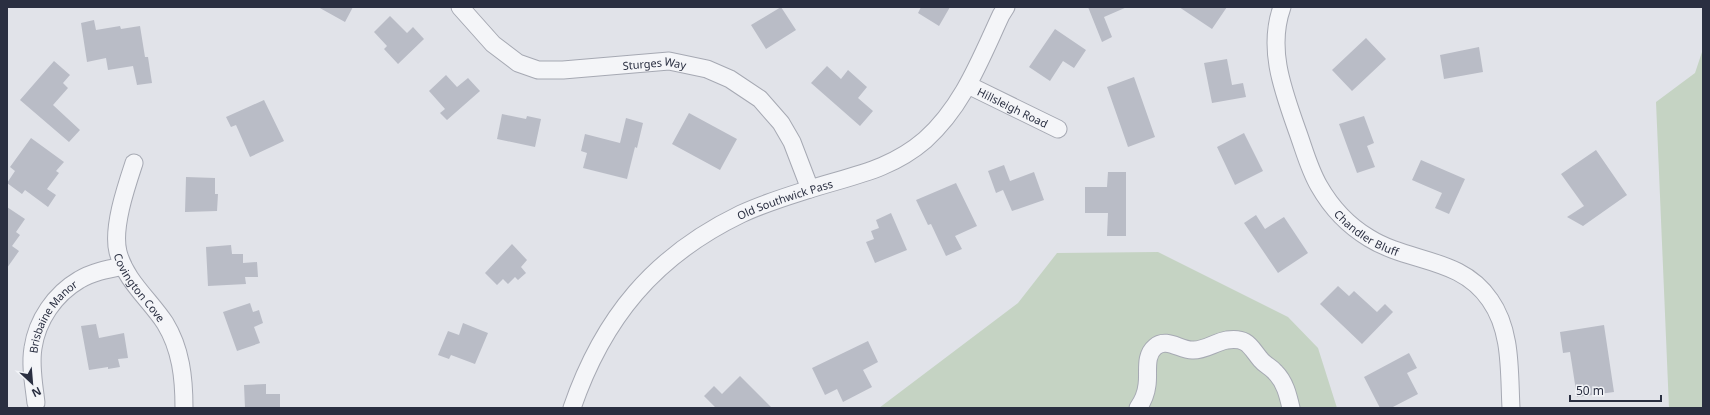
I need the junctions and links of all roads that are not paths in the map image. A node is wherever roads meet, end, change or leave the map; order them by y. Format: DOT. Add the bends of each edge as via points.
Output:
graph roads {
  1 [pos="460,7"];
  2 [pos="1006,7"];
  3 [pos="1282,7"];
  4 [pos="968,85"];
  5 [pos="1058,129"];
  6 [pos="134,163"];
  7 [pos="810,189"];
  8 [pos="123,266"];
  9 [pos="36,403"];
  10 [pos="184,408"];
  11 [pos="572,408"];
  12 [pos="1138,408"];
  13 [pos="1291,408"];
  14 [pos="1511,408"];
  1 -- 7 [label="street, Sturges Way" via="493,44 518,63 538,70 669,61 708,68 730,79 760,99 781,123 792,142"];
  2 -- 4 [label="street, Old Southwick Pass"];
  3 -- 14 [label="street, Chandler Bluff" via="1278,17 1276,58 1282,86 1319,187 1340,215 1370,239 1397,251 1448,266 1470,278 1480,287 1490,299 1503,325 1507,344"];
  4 -- 5 [label="street, Hillsleigh Road"];
  4 -- 7 [label="street, Old Southwick Pass" via="941,124 905,154 866,174"];
  6 -- 8 [label="street, Covington Cove" via="116,236"];
  7 -- 11 [label="street, Old Southwick Pass" via="741,214 711,230 664,263 640,287 603,338 583,378"];
  8 -- 9 [label="street, Brisbaine Manor" via="79,280 60,295 45,313 33,349"];
  8 -- 10 [label="street, Covington Cove" via="172,335 184,382"];
  12 -- 13 [label="street" via="1145,394 1149,358 1155,346 1167,343 1187,350 1196,350 1218,342 1237,339 1246,342 1262,361 1276,372 1285,387"];
}
